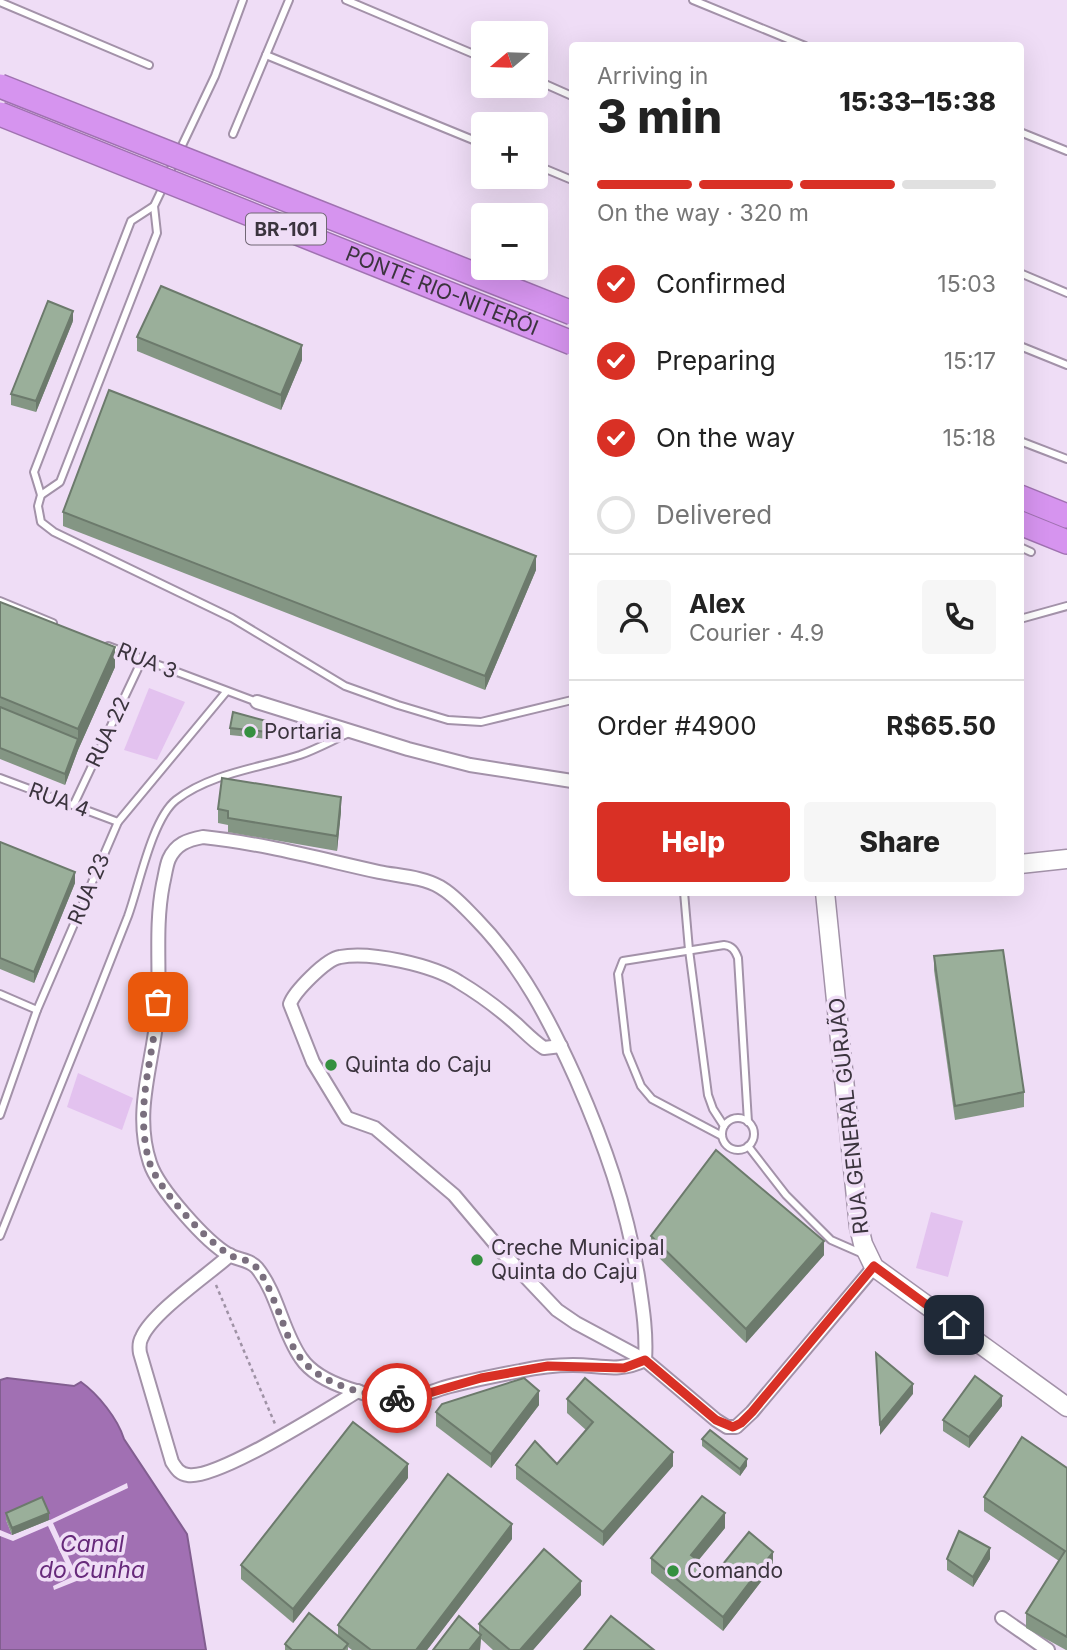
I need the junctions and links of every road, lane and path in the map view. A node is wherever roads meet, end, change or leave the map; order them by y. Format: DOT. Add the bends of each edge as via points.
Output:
graph roads {
  1 [pos="243,0"];
  2 [pos="289,0"];
  3 [pos="346,0"];
  4 [pos="693,0"];
  5 [pos="0,2"];
  6 [pos="786,42"];
  7 [pos="471,53"];
  8 [pos="266,55"];
  9 [pos="149,65"];
  10 [pos="548,85"];
  11 [pos="0,86"];
  12 [pos="569,95"];
  13 [pos="0,114"];
  14 [pos="233,134"];
  15 [pos="1024,134"];
  16 [pos="471,139"];
  17 [pos="1067,151"];
  18 [pos="548,170"];
  19 [pos="569,179"];
  20 [pos="154,206"];
  21 [pos="1024,275"];
  22 [pos="1067,293"];
  23 [pos="569,312"];
  24 [pos="569,342"];
  25 [pos="1024,348"];
  26 [pos="1067,365"];
  27 [pos="1024,443"];
  28 [pos="1067,459"];
  29 [pos="41,495"];
  30 [pos="1024,499"];
  31 [pos="1067,516"];
  32 [pos="1024,525"];
  33 [pos="1067,542"];
  34 [pos="1024,549"];
  35 [pos="1031,552"];
  36 [pos="0,601"];
  37 [pos="1067,606"];
  38 [pos="1024,618"];
  39 [pos="66,628"];
  40 [pos="104,644"];
  41 [pos="142,660"];
  42 [pos="226,692"];
  43 [pos="569,701"];
  44 [pos="257,702"];
  45 [pos="354,731"];
  46 [pos="0,778"];
  47 [pos="569,781"];
  48 [pos="74,804"];
  49 [pos="118,822"];
  50 [pos="1067,859"];
  51 [pos="1024,864"];
  52 [pos="684,896"];
  53 [pos="825,896"];
  54 [pos="689,950"];
  55 [pos="0,994"];
  56 [pos="37,1010"];
  57 [pos="561,1046"];
  58 [pos="0,1115"];
  59 [pos="748,1122"];
  60 [pos="724,1126"];
  61 [pos="722,1136"];
  62 [pos="748,1146"];
  63 [pos="0,1236"];
  64 [pos="230,1255"];
  65 [pos="871,1261"];
  66 [pos="210,1272"];
  67 [pos="645,1360"];
  68 [pos="358,1391"];
  69 [pos="1067,1407"];
  70 [pos="281,1436"];
  71 [pos="1002,1618"];
  72 [pos="1048,1650"];
  1 -- 20 [label="lane" via="215,76"];
  2 -- 8 [label="lane"];
  3 -- 7 [label="lane"];
  4 -- 6 [label="lane"];
  5 -- 9 [label="lane"];
  8 -- 14 [label="lane"];
  8 -- 16 [label="lane"];
  10 -- 12 [label="lane"];
  11 -- 23 [label="highway, PONTE RIO-NITERÓI / BR-101, bridge"];
  13 -- 24 [label="highway, PONTE RIO-NITERÓI / BR-101, bridge"];
  15 -- 17 [label="lane"];
  18 -- 19 [label="lane"];
  20 -- 29 [label="lane" via="157,233 60,482"];
  20 -- 29 [label="lane" via="131,221 34,472"];
  21 -- 22 [label="lane"];
  25 -- 26 [label="lane"];
  27 -- 28 [label="lane"];
  29 -- 43 [label="lane" via="41,522 54,532 232,618 345,686 449,720 481,722"];
  30 -- 31 [label="highway"];
  32 -- 33 [label="highway"];
  34 -- 35 [label="lane"];
  36 -- 39 [label="lane"];
  37 -- 38 [label="lane"];
  40 -- 41 [label="lane, RUA 3"];
  41 -- 42 [label="lane, RUA 3"];
  41 -- 48 [label="lane, RUA 22"];
  42 -- 44 [label="lane, RUA 3"];
  42 -- 49 [label="lane, RUA 23"];
  44 -- 45 [label="street"];
  45 -- 47 [label="street" via="470,765"];
  45 -- 63 [label="lane" via="302,754 202,786 168,807"];
  46 -- 48 [label="lane, RUA 4"];
  48 -- 49 [label="lane, RUA 4"];
  49 -- 56 [label="lane, RUA 23"];
  50 -- 51 [label="street"];
  52 -- 54 [label="lane"];
  53 -- 65 [label="street, RUA GENERAL GURJÃO" via="859,1227"];
  54 -- 59 [label="lane" via="724,944 738,958"];
  54 -- 60 [label="lane" via="708,1095"];
  54 -- 61 [label="lane" via="623,961 618,974 627,1052 641,1087 652,1098"];
  55 -- 56 [label="lane"];
  56 -- 58 [label="lane, RUA 23"];
  57 -- 64 [label="street" via="519,970 490,933 443,888 217,838 189,839 177,846 168,860 158,909 158,1002 144,1089 144,1134 150,1163 170,1198"];
  57 -- 67 [label="street" via="621,1194 641,1297"];
  57 -- 67 [label="street" via="544,1048 457,980 423,967 365,957 341,956 327,962 291,1000 313,1062 347,1118 375,1128 454,1195 557,1310"];
  59 -- 60 [label="lane" via="732,1119"];
  59 -- 62 [label="lane" via="753,1131"];
  60 -- 61 [label="lane"];
  61 -- 62 [label="lane" via="732,1149"];
  62 -- 65 [label="lane" via="786,1195 831,1240"];
  64 -- 66 [label="street"];
  64 -- 68 [label="street" via="256,1267 303,1362"];
  65 -- 67 [label="street" via="736,1427 716,1420"];
  65 -- 69 [label="street"];
  66 -- 70 [label="path"];
  66 -- 70 [label="street" via="167,1308 141,1340 140,1353 172,1462 182,1474 207,1474"];
  67 -- 68 [label="street" via="624,1368 548,1366 407,1398"];
  68 -- 70 [label="street"];
  71 -- 72 [label="street"];
}
